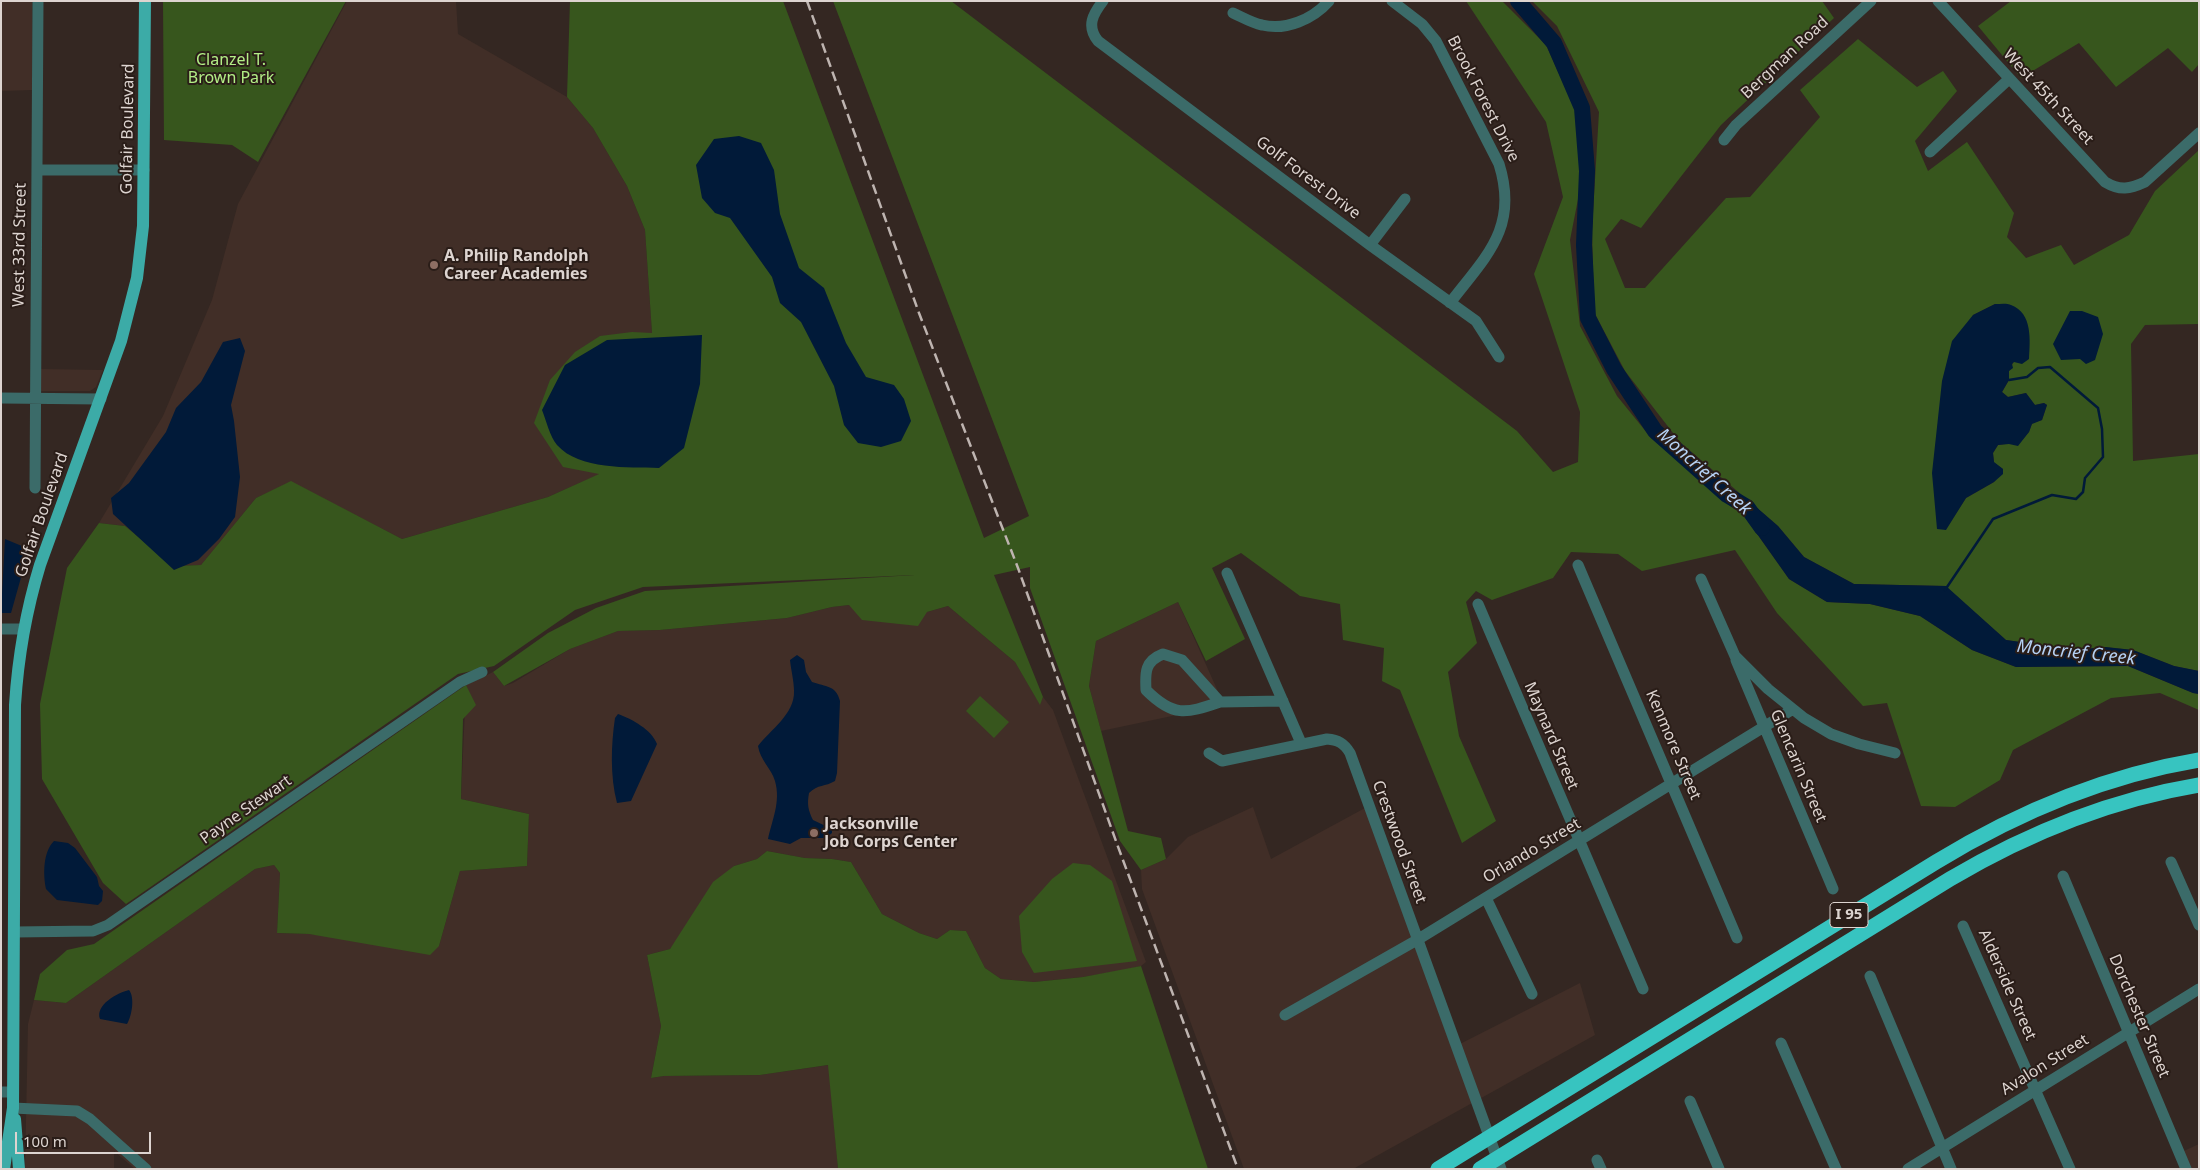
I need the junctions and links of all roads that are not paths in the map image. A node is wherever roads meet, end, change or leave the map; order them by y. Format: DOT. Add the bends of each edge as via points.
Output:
graph roads {
  1 [pos="38,1"];
  2 [pos="145,1"];
  3 [pos="1103,1"];
  4 [pos="1329,1"];
  5 [pos="1392,1"];
  6 [pos="1871,1"];
  7 [pos="1938,1"];
  8 [pos="1232,13"];
  9 [pos="2009,78"];
  10 [pos="2199,133"];
  11 [pos="1724,140"];
  12 [pos="1930,152"];
  13 [pos="37,170"];
  14 [pos="144,170"];
  15 [pos="1405,199"];
  16 [pos="1370,246"];
  17 [pos="1450,303"];
  18 [pos="1498,357"];
  19 [pos="1,398"];
  20 [pos="35,398"];
  21 [pos="101,399"];
  22 [pos="35,488"];
  23 [pos="1578,564"];
  24 [pos="1226,573"];
  25 [pos="1701,579"];
  26 [pos="1478,604"];
  27 [pos="1,629"];
  28 [pos="23,629"];
  29 [pos="1735,656"];
  30 [pos="482,672"];
  31 [pos="1283,701"];
  32 [pos="1220,702"];
  33 [pos="1793,709"];
  34 [pos="1764,728"];
  35 [pos="1301,743"];
  36 [pos="1209,753"];
  37 [pos="1895,753"];
  38 [pos="2199,760"];
  39 [pos="1672,784"];
  40 [pos="2199,785"];
  41 [pos="1578,842"];
  42 [pos="2171,862"];
  43 [pos="2063,876"];
  44 [pos="1833,889"];
  45 [pos="1486,898"];
  46 [pos="2199,925"];
  47 [pos="1963,926"];
  48 [pos="15,932"];
  49 [pos="1738,938"];
  50 [pos="1417,940"];
  51 [pos="1870,976"];
  52 [pos="1643,989"];
  53 [pos="2199,990"];
  54 [pos="1532,994"];
  55 [pos="1285,1014"];
  56 [pos="2128,1032"];
  57 [pos="1781,1043"];
  58 [pos="2036,1089"];
  59 [pos="7,1092"];
  60 [pos="1690,1101"];
  61 [pos="13,1108"];
  62 [pos="12,1140"];
  63 [pos="1942,1148"];
  64 [pos="4,1169"];
  65 [pos="19,1169"];
  66 [pos="146,1169"];
  67 [pos="1438,1169"];
  68 [pos="1480,1169"];
  69 [pos="1501,1169"];
  70 [pos="1718,1169"];
  71 [pos="1836,1169"];
  72 [pos="1908,1169"];
  73 [pos="1951,1169"];
  74 [pos="2070,1169"];
  75 [pos="2186,1169"];
  1 -- 13 [label="street, West 33rd Street"];
  2 -- 14 [label="main road, Golfair Boulevard"];
  3 -- 16 [label="street, Golf Forest Drive" via="1091,23 1098,41"];
  4 -- 8 [label="street" via="1314,16 1283,25 1262,25"];
  5 -- 17 [label="street, Brook Forest Drive" via="1422,24 1436,41 1504,177 1506,204 1499,235"];
  6 -- 11 [label="street, Bergman Road"];
  7 -- 9 [label="street, West 45th Street"];
  9 -- 10 [label="street, West 45th Street" via="2114,188 2123,189 2145,182"];
  9 -- 12 [label="street"];
  13 -- 14 [label="street"];
  13 -- 20 [label="street, West 33rd Street"];
  14 -- 21 [label="main road, Golfair Boulevard" via="143,226 137,278 121,341"];
  15 -- 16 [label="street"];
  16 -- 17 [label="street, Golf Forest Drive"];
  17 -- 18 [label="street, Golf Forest Drive" via="1476,321"];
  19 -- 20 [label="street"];
  20 -- 21 [label="street"];
  20 -- 22 [label="street, West 33rd Street"];
  21 -- 28 [label="main road, Golfair Boulevard" via="40,565"];
  23 -- 39 [label="street, Kenmore Street"];
  24 -- 31 [label="street"];
  25 -- 29 [label="street, Glencarin Street"];
  26 -- 41 [label="street, Maynard Street"];
  27 -- 28 [label="street"];
  28 -- 48 [label="main road, Golfair Boulevard" via="15,705"];
  29 -- 33 [label="street"];
  29 -- 34 [label="street, Glencarin Street"];
  30 -- 48 [label="street, Payne Stewart" via="460,682 108,925 93,931"];
  31 -- 32 [label="street"];
  31 -- 35 [label="street"];
  32 -- 32 [label="street" via="1184,712 1161,705 1146,690 1147,665 1163,654 1182,660"];
  33 -- 34 [label="street, Orlando Street"];
  33 -- 37 [label="street" via="1845,740"];
  34 -- 39 [label="street, Orlando Street"];
  34 -- 44 [label="street, Glencarin Street"];
  35 -- 36 [label="street, Crestwood Street" via="1222,761"];
  35 -- 50 [label="street, Crestwood Street" via="1336,740 1344,744 1350,753"];
  38 -- 67 [label="highway, I 95" via="2084,788 1993,829"];
  39 -- 41 [label="street, Orlando Street"];
  39 -- 49 [label="street, Kenmore Street"];
  40 -- 68 [label="highway, I 95" via="2100,808 2008,846 1950,878"];
  41 -- 45 [label="street, Orlando Street"];
  41 -- 52 [label="street, Maynard Street"];
  42 -- 46 [label="street"];
  43 -- 56 [label="street, Dorchester Street"];
  45 -- 50 [label="street, Orlando Street"];
  45 -- 54 [label="street"];
  47 -- 58 [label="street, Alderside Street"];
  48 -- 59 [label="main road, Golfair Boulevard"];
  50 -- 55 [label="street, Orlando Street"];
  50 -- 69 [label="street, Crestwood Street"];
  51 -- 63 [label="street"];
  53 -- 56 [label="street, Avalon Street"];
  56 -- 58 [label="street, Avalon Street"];
  56 -- 75 [label="street, Dorchester Street"];
  57 -- 71 [label="street"];
  58 -- 63 [label="street, Avalon Street"];
  58 -- 74 [label="street, Alderside Street"];
  59 -- 61 [label="main road, Golfair Boulevard"];
  60 -- 70 [label="street"];
  61 -- 62 [label="main road, Golfair Boulevard"];
  61 -- 66 [label="street" via="77,1111"];
  62 -- 64 [label="main road, Golfair Boulevard"];
  62 -- 65 [label="main road, Golfair Boulevard"];
  63 -- 72 [label="street, Avalon Street"];
  63 -- 73 [label="street"];
}
